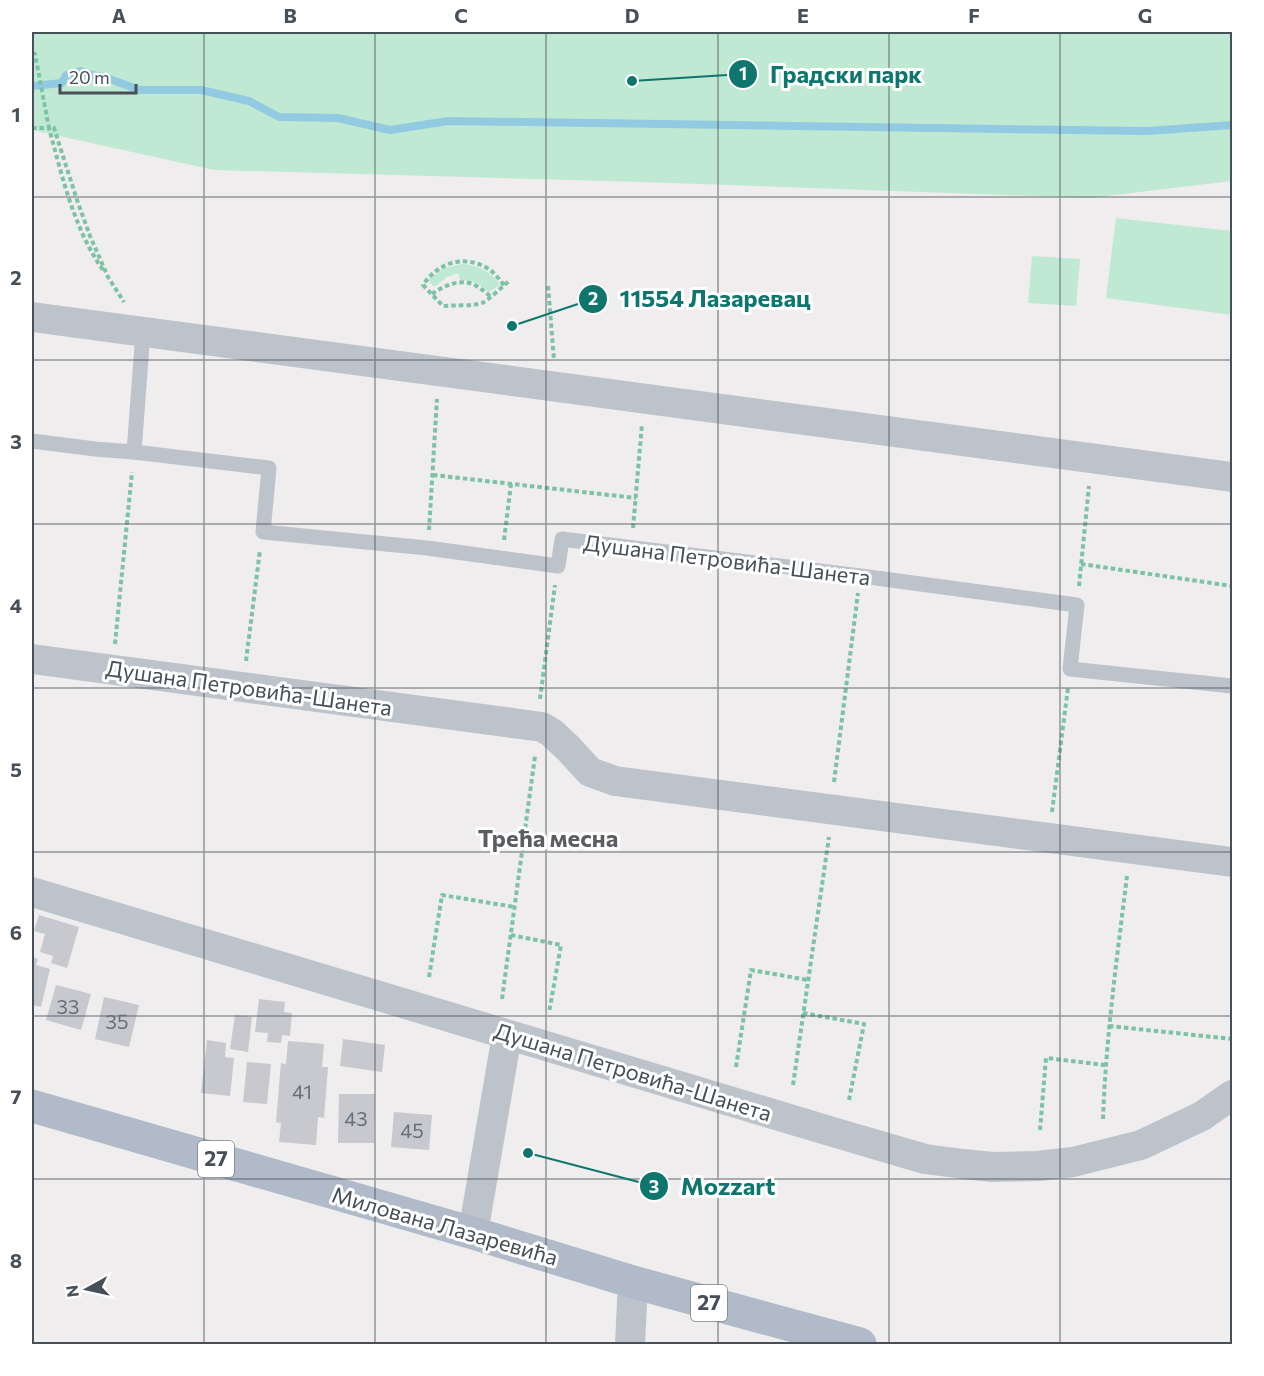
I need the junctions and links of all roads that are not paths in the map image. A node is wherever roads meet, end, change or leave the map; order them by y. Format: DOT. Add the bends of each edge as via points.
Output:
graph roads {
  1 [pos="32,317"];
  2 [pos="142,332"];
  3 [pos="32,441"];
  4 [pos="135,452"];
  5 [pos="1233,477"];
  6 [pos="32,659"];
  7 [pos="1233,686"];
  8 [pos="1233,862"];
  9 [pos="32,892"];
  10 [pos="507,1035"];
  11 [pos="1233,1095"];
  12 [pos="32,1106"];
  13 [pos="473,1233"];
  14 [pos="633,1282"];
  15 [pos="630,1344"];
  16 [pos="860,1344"];
  1 -- 2 [label="street"];
  2 -- 4 [label="lane"];
  2 -- 5 [label="street"];
  3 -- 4 [label="lane"];
  4 -- 7 [label="lane, Душана Петровића-Шанета" via="269,468 262,532 428,548 558,566 562,539 1077,605 1070,669"];
  6 -- 8 [label="street, Душана Петровића-Шанета" via="542,727 590,772 615,781"];
  9 -- 10 [label="street, Душана Петровића-Шанета"];
  10 -- 11 [label="street, Душана Петровића-Шанета" via="925,1159 982,1166 1072,1162 1141,1145 1202,1116"];
  10 -- 13 [label="street"];
  12 -- 13 [label="main road, Милована Лазаревића / 27"];
  13 -- 14 [label="main road, Милована Лазаревића / 27"];
  14 -- 15 [label="street"];
  14 -- 16 [label="main road, Милована Лазаревића / 27"];
}
